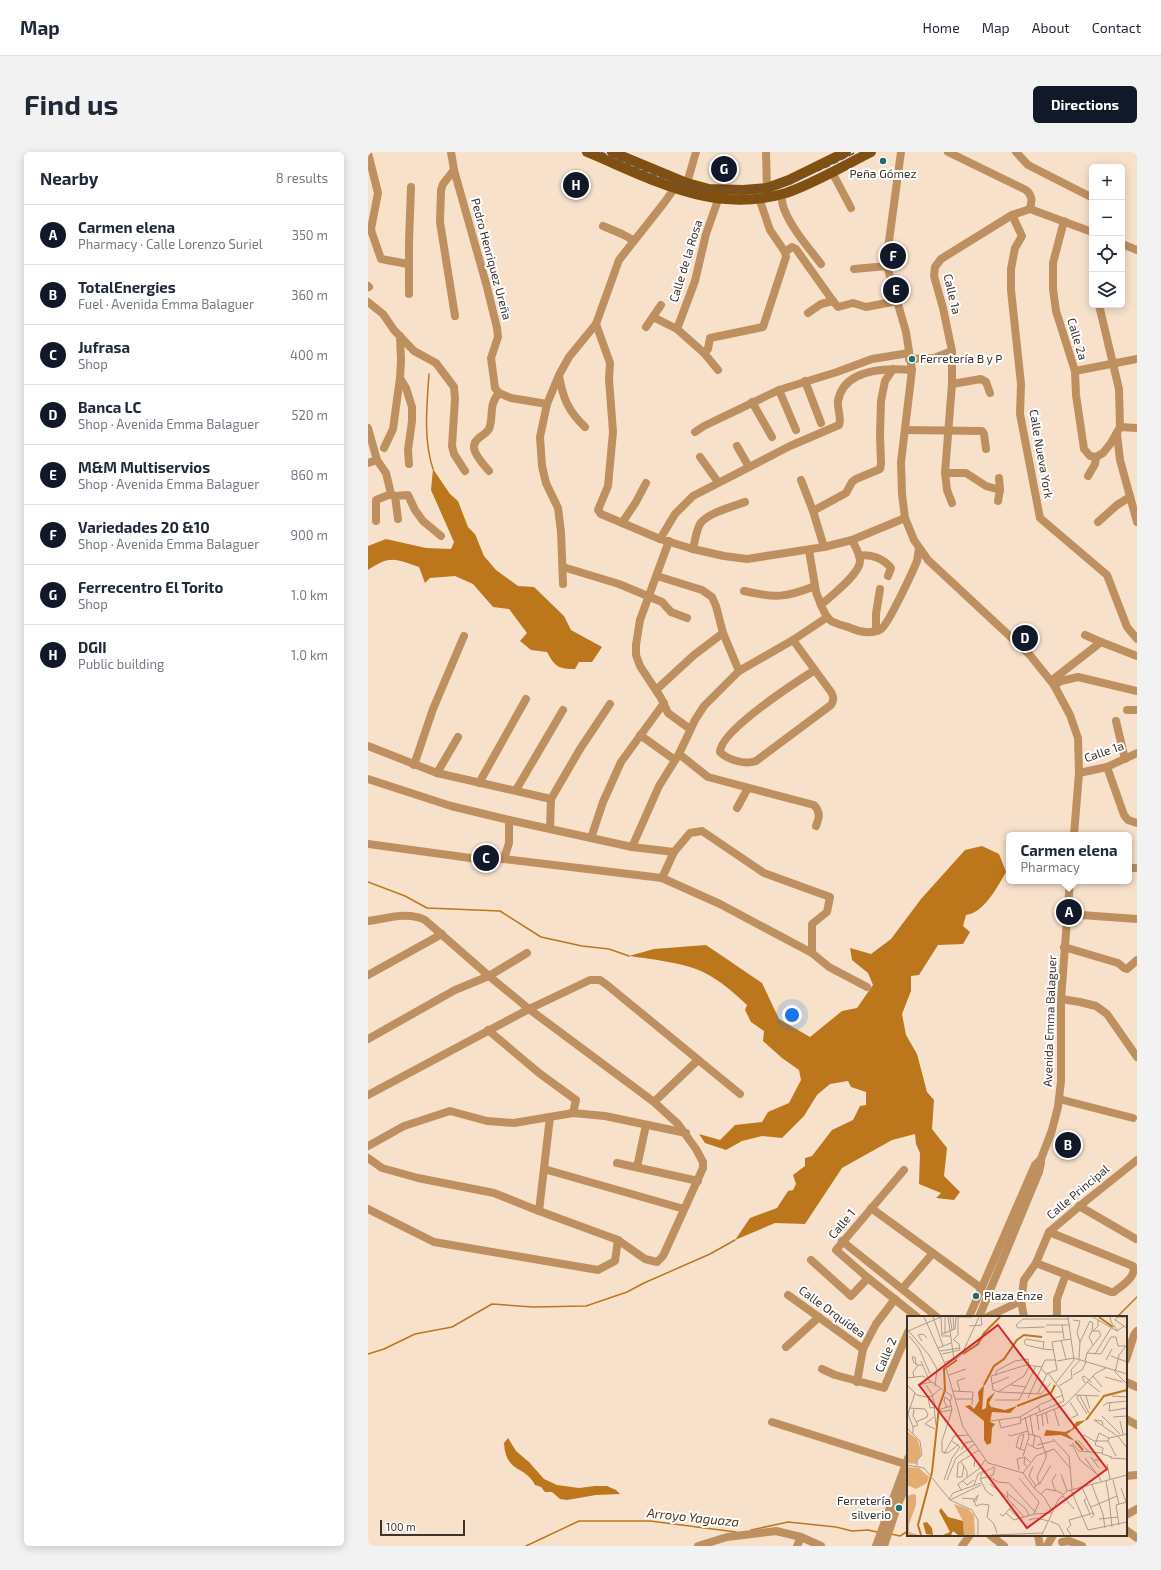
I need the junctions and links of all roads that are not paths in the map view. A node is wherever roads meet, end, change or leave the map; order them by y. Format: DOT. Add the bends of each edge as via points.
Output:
graph roads {
  1 [pos="450,152"];
  2 [pos="587,152"];
  3 [pos="612,152"];
  4 [pos="696,152"];
  5 [pos="766,152"];
  6 [pos="846,152"];
  7 [pos="871,152"];
  8 [pos="902,152"];
  9 [pos="948,152"];
  10 [pos="1016,152"];
  11 [pos="368,153"];
  12 [pos="454,170"];
  13 [pos="832,172"];
  14 [pos="688,184"];
  15 [pos="411,187"];
  16 [pos="767,188"];
  17 [pos="674,189"];
  18 [pos="780,194"];
  19 [pos="1089,196"];
  20 [pos="759,198"];
  21 [pos="718,200"];
  22 [pos="851,208"];
  23 [pos="1030,209"];
  24 [pos="1012,215"];
  25 [pos="1064,221"];
  26 [pos="603,226"];
  27 [pos="1089,231"];
  28 [pos="633,240"];
  29 [pos="1125,245"];
  30 [pos="1137,250"];
  31 [pos="785,252"];
  32 [pos="408,264"];
  33 [pos="821,264"];
  34 [pos="887,266"];
  35 [pos="854,269"];
  36 [pos="409,294"];
  37 [pos="832,301"];
  38 [pos="897,301"];
  39 [pos="368,302"];
  40 [pos="661,305"];
  41 [pos="1100,308"];
  42 [pos="808,313"];
  43 [pos="455,316"];
  44 [pos="653,317"];
  45 [pos="596,324"];
  46 [pos="646,327"];
  47 [pos="676,329"];
  48 [pos="400,336"];
  49 [pos="952,351"];
  50 [pos="704,353"];
  51 [pos="909,356"];
  52 [pos="1137,360"];
  53 [pos="1113,364"];
  54 [pos="892,369"];
  55 [pos="718,370"];
  56 [pos="912,370"];
  57 [pos="1075,371"];
  58 [pos="559,375"];
  59 [pos="400,378"];
  60 [pos="805,381"];
  61 [pos="952,384"];
  62 [pos="779,390"];
  63 [pos="499,393"];
  64 [pos="990,393"];
  65 [pos="752,402"];
  66 [pos="547,404"];
  67 [pos="821,423"];
  68 [pos="585,427"];
  69 [pos="368,428"];
  70 [pos="1137,428"];
  71 [pos="796,430"];
  72 [pos="905,430"];
  73 [pos="948,431"];
  74 [pos="1119,431"];
  75 [pos="696,432"];
  76 [pos="772,437"];
  77 [pos="738,446"];
  78 [pos="384,448"];
  79 [pos="986,448"];
  80 [pos="700,457"];
  81 [pos="1096,457"];
  82 [pos="377,460"];
  83 [pos="368,463"];
  84 [pos="409,464"];
  85 [pos="749,467"];
  86 [pos="465,471"];
  87 [pos="489,471"];
  88 [pos="945,473"];
  89 [pos="1088,476"];
  90 [pos="999,478"];
  91 [pos="801,480"];
  92 [pos="718,482"];
  93 [pos="646,483"];
  94 [pos="1000,490"];
  95 [pos="393,495"];
  96 [pos="1130,497"];
  97 [pos="998,501"];
  98 [pos="745,502"];
  99 [pos="952,503"];
  100 [pos="814,511"];
  101 [pos="905,518"];
  102 [pos="398,519"];
  103 [pos="376,521"];
  104 [pos="1098,522"];
  105 [pos="1137,522"];
  106 [pos="622,523"];
  107 [pos="441,536"];
  108 [pos="660,538"];
  109 [pos="852,540"];
  110 [pos="669,541"];
  111 [pos="824,547"];
  112 [pos="693,549"];
  113 [pos="919,549"];
  114 [pos="809,550"];
  115 [pos="859,556"];
  116 [pos="564,567"];
  117 [pos="657,576"];
  118 [pos="888,576"];
  119 [pos="563,584"];
  120 [pos="815,586"];
  121 [pos="880,589"];
  122 [pos="744,591"];
  123 [pos="648,598"];
  124 [pos="821,605"];
  125 [pos="687,618"];
  126 [pos="826,618"];
  127 [pos="876,631"];
  128 [pos="723,633"];
  129 [pos="1085,635"];
  130 [pos="464,636"];
  131 [pos="1137,639"];
  132 [pos="793,640"];
  133 [pos="1101,642"];
  134 [pos="1136,654"];
  135 [pos="815,670"];
  136 [pos="739,671"];
  137 [pos="1052,683"];
  138 [pos="656,690"];
  139 [pos="1137,691"];
  140 [pos="526,700"];
  141 [pos="610,704"];
  142 [pos="664,704"];
  143 [pos="562,710"];
  144 [pos="1127,710"];
  145 [pos="1137,710"];
  146 [pos="1116,721"];
  147 [pos="690,729"];
  148 [pos="640,735"];
  149 [pos="458,737"];
  150 [pos="368,746"];
  151 [pos="1137,753"];
  152 [pos="677,757"];
  153 [pos="1124,760"];
  154 [pos="414,765"];
  155 [pos="1107,767"];
  156 [pos="437,773"];
  157 [pos="1078,773"];
  158 [pos="368,779"];
  159 [pos="479,783"];
  160 [pos="748,788"];
  161 [pos="516,790"];
  162 [pos="551,799"];
  163 [pos="737,808"];
  164 [pos="509,820"];
  165 [pos="1137,823"];
  166 [pos="816,826"];
  167 [pos="550,829"];
  168 [pos="1074,832"];
  169 [pos="591,838"];
  170 [pos="368,844"];
  171 [pos="632,847"];
  172 [pos="674,852"];
  173 [pos="504,859"];
  174 [pos="662,878"];
  175 [pos="1070,884"];
  176 [pos="1067,914"];
  177 [pos="1137,919"];
  178 [pos="368,922"];
  179 [pos="442,934"];
  180 [pos="1064,947"];
  181 [pos="527,953"];
  182 [pos="812,953"];
  183 [pos="1137,960"];
  184 [pos="368,975"];
  185 [pos="489,976"];
  186 [pos="866,987"];
  187 [pos="1061,999"];
  188 [pos="529,1009"];
  189 [pos="488,1030"];
  190 [pos="368,1039"];
  191 [pos="1137,1057"];
  192 [pos="698,1060"];
  193 [pos="740,1094"];
  194 [pos="368,1095"];
  195 [pos="1059,1099"];
  196 [pos="654,1102"];
  197 [pos="573,1113"];
  198 [pos="550,1117"];
  199 [pos="1132,1118"];
  200 [pos="646,1125"];
  201 [pos="686,1133"];
  202 [pos="368,1146"];
  203 [pos="368,1158"];
  204 [pos="1041,1159"];
  205 [pos="1137,1160"];
  206 [pos="617,1163"];
  207 [pos="637,1167"];
  208 [pos="544,1169"];
  209 [pos="904,1170"];
  210 [pos="698,1181"];
  211 [pos="1079,1206"];
  212 [pos="871,1208"];
  213 [pos="368,1209"];
  214 [pos="684,1209"];
  215 [pos="539,1211"];
  216 [pos="1049,1232"];
  217 [pos="1136,1239"];
  218 [pos="618,1240"];
  219 [pos="842,1241"];
  220 [pos="933,1253"];
  221 [pos="811,1260"];
  222 [pos="1036,1263"];
  223 [pos="1066,1274"];
  224 [pos="868,1278"];
  225 [pos="981,1288"];
  226 [pos="902,1289"];
  227 [pos="788,1294"];
  228 [pos="894,1299"];
  229 [pos="1021,1301"];
  230 [pos="975,1303"];
  231 [pos="983,1315"];
  232 [pos="916,1316"];
  233 [pos="936,1316"];
  234 [pos="968,1316"];
  235 [pos="1024,1316"];
  236 [pos="1057,1316"];
  237 [pos="819,1317"];
  238 [pos="1137,1331"];
  239 [pos="907,1334"];
  240 [pos="786,1346"];
  241 [pos="863,1349"];
  242 [pos="1127,1356"];
  243 [pos="1137,1356"];
  244 [pos="822,1369"];
  245 [pos="857,1382"];
  246 [pos="1127,1383"];
  247 [pos="1137,1388"];
  248 [pos="1127,1420"];
  249 [pos="772,1422"];
  250 [pos="1137,1425"];
  251 [pos="907,1461"];
  252 [pos="1136,1475"];
  253 [pos="1127,1476"];
  254 [pos="907,1482"];
  255 [pos="893,1506"];
  256 [pos="1137,1509"];
  257 [pos="1127,1514"];
  258 [pos="1127,1531"];
  259 [pos="969,1536"];
  260 [pos="991,1536"];
  261 [pos="1038,1536"];
  262 [pos="1052,1536"];
  263 [pos="801,1537"];
  264 [pos="1137,1538"];
  265 [pos="1061,1541"];
  266 [pos="698,1546"];
  267 [pos="797,1546"];
  268 [pos="821,1546"];
  269 [pos="876,1546"];
  270 [pos="884,1546"];
  271 [pos="962,1546"];
  272 [pos="1004,1546"];
  273 [pos="1040,1546"];
  274 [pos="1047,1546"];
  275 [pos="1082,1546"];
  1 -- 12 [label="street, Pedro Henriquez Ureña"];
  2 -- 17 [label="main road"];
  3 -- 14 [label="main road"];
  4 -- 14 [label="street"];
  5 -- 16 [label="street"];
  6 -- 16 [label="main road" via="800,176"];
  7 -- 13 [label="main road"];
  8 -- 34 [label="street"];
  9 -- 23 [label="street" via="1026,190 1032,200"];
  10 -- 19 [label="street" via="1028,165"];
  11 -- 32 [label="street" via="378,193 371,229 381,260"];
  12 -- 43 [label="street" via="441,190 440,222"];
  12 -- 63 [label="street, Pedro Henriquez Ureña" via="497,328 498,337 491,358 495,388"];
  13 -- 18 [label="main road"];
  13 -- 22 [label="street"];
  14 -- 16 [label="main road" via="710,189"];
  15 -- 32 [label="street"];
  17 -- 21 [label="main road"];
  17 -- 28 [label="street"];
  18 -- 20 [label="main road"];
  18 -- 33 [label="street" via="790,220"];
  20 -- 21 [label="main road"];
  20 -- 31 [label="street" via="770,230"];
  21 -- 47 [label="street, Calle de la Rosa" via="706,234 695,281"];
  23 -- 24 [label="street, Calle 1a"];
  23 -- 25 [label="street"];
  24 -- 49 [label="street, Calle 1a" via="941,259 935,267 934,276"];
  24 -- 131 [label="street, Calle Nueva York" via="1022,236 1015,248 1010,269 1021,384 1020,414 1040,518 1107,575 1127,627"];
  25 -- 27 [label="street"];
  25 -- 57 [label="street, Calle 2a" via="1054,263 1053,289 1056,311"];
  26 -- 28 [label="street"];
  28 -- 45 [label="street" via="619,260"];
  29 -- 30 [label="street"];
  31 -- 37 [label="street" via="792,247 796,249"];
  31 -- 50 [label="street" via="786,259 763,328 710,338 708,349"];
  32 -- 36 [label="street"];
  34 -- 35 [label="street"];
  34 -- 38 [label="street"];
  37 -- 38 [label="street" via="840,307 853,303 866,307"];
  37 -- 42 [label="street" via="821,304"];
  38 -- 51 [label="street" via="906,332"];
  39 -- 48 [label="street" via="383,314"];
  40 -- 44 [label="street"];
  41 -- 53 [label="street"];
  44 -- 46 [label="street"];
  44 -- 47 [label="street"];
  45 -- 58 [label="street" via="569,357"];
  45 -- 106 [label="street" via="610,363 613,432 608,486 598,510 599,513"];
  47 -- 50 [label="street"];
  48 -- 59 [label="street"];
  48 -- 86 [label="street" via="416,353 436,363 454,387 452,446"];
  49 -- 51 [label="street" via="934,358"];
  49 -- 61 [label="street, Calle 1a"];
  50 -- 55 [label="street"];
  51 -- 56 [label="street"];
  51 -- 60 [label="street" via="872,359"];
  52 -- 53 [label="street"];
  53 -- 57 [label="street"];
  53 -- 74 [label="street" via="1119,389"];
  54 -- 56 [label="street"];
  54 -- 85 [label="street" via="868,373 847,383 838,402 838,426"];
  54 -- 100 [label="street" via="885,381 881,401 880,469 856,478 846,493"];
  56 -- 72 [label="street"];
  57 -- 81 [label="street, Calle 2a" via="1084,449 1090,456"];
  58 -- 66 [label="street"];
  58 -- 68 [label="street" via="561,391 568,408"];
  59 -- 78 [label="street" via="393,429"];
  59 -- 84 [label="street" via="412,407"];
  60 -- 62 [label="street"];
  60 -- 67 [label="street"];
  61 -- 64 [label="street" via="981,379 986,382"];
  61 -- 73 [label="street, Calle 1a"];
  62 -- 65 [label="street"];
  62 -- 71 [label="street"];
  63 -- 66 [label="street"];
  63 -- 87 [label="street" via="492,407 488,431 476,440 474,446 480,460"];
  65 -- 75 [label="street"];
  65 -- 76 [label="street"];
  66 -- 116 [label="street" via="540,437 542,466 546,483 558,508"];
  69 -- 82 [label="street"];
  70 -- 74 [label="street"];
  72 -- 73 [label="street"];
  72 -- 101 [label="street" via="901,462"];
  73 -- 79 [label="street" via="982,431"];
  73 -- 88 [label="street, Calle 1a"];
  74 -- 81 [label="street" via="1103,453"];
  74 -- 96 [label="street" via="1120,460"];
  77 -- 85 [label="street"];
  80 -- 92 [label="street"];
  81 -- 89 [label="street" via="1094,468"];
  82 -- 83 [label="street"];
  82 -- 95 [label="street" via="386,473"];
  85 -- 92 [label="street"];
  88 -- 94 [label="street" via="966,473 986,486"];
  88 -- 99 [label="street, Calle 1a"];
  90 -- 94 [label="street"];
  91 -- 100 [label="street"];
  92 -- 108 [label="street" via="693,496 682,506 674,514"];
  93 -- 106 [label="street"];
  94 -- 97 [label="street"];
  95 -- 102 [label="street"];
  95 -- 103 [label="street" via="376,500"];
  95 -- 107 [label="street" via="408,495 414,510"];
  96 -- 104 [label="street"];
  96 -- 105 [label="street"];
  98 -- 112 [label="street" via="705,518 698,530"];
  100 -- 111 [label="street"];
  101 -- 109 [label="street"];
  101 -- 113 [label="street"];
  106 -- 108 [label="street"];
  108 -- 110 [label="street"];
  109 -- 111 [label="street"];
  109 -- 115 [label="street"];
  110 -- 112 [label="street"];
  110 -- 117 [label="street"];
  111 -- 114 [label="street"];
  112 -- 114 [label="street" via="747,559"];
  113 -- 127 [label="street" via="916,561 890,616 883,628"];
  113 -- 137 [label="street" via="1018,644"];
  114 -- 120 [label="street"];
  115 -- 118 [label="street" via="874,556 888,564 891,568"];
  115 -- 124 [label="street" via="857,571"];
  116 -- 119 [label="street"];
  116 -- 123 [label="street" via="619,584"];
  117 -- 123 [label="street"];
  117 -- 128 [label="street" via="702,590 712,597"];
  120 -- 122 [label="street" via="797,594 784,596"];
  120 -- 124 [label="street"];
  121 -- 127 [label="street"];
  123 -- 125 [label="street" via="662,602 671,612"];
  123 -- 138 [label="street" via="640,620 636,655"];
  124 -- 126 [label="street"];
  126 -- 127 [label="street" via="855,630"];
  126 -- 132 [label="street"];
  128 -- 136 [label="street"];
  128 -- 138 [label="street" via="694,655"];
  129 -- 133 [label="street"];
  130 -- 154 [label="street" via="433,709"];
  132 -- 135 [label="street"];
  132 -- 136 [label="street"];
  133 -- 134 [label="street"];
  133 -- 137 [label="street"];
  135 -- 135 [label="street" via="773,697 753,714 726,740 720,752 741,762 756,761 828,708 833,702 833,695"];
  136 -- 147 [label="street" via="704,706"];
  137 -- 139 [label="street" via="1078,676"];
  137 -- 157 [label="street" via="1075,726 1078,738"];
  138 -- 142 [label="street"];
  140 -- 159 [label="street"];
  141 -- 162 [label="street"];
  142 -- 147 [label="street" via="668,713"];
  142 -- 148 [label="street"];
  143 -- 161 [label="street"];
  144 -- 145 [label="street"];
  146 -- 153 [label="street"];
  147 -- 152 [label="street"];
  148 -- 152 [label="street"];
  148 -- 169 [label="street" via="621,762 603,802"];
  149 -- 156 [label="street"];
  150 -- 154 [label="street"];
  151 -- 153 [label="street, Calle 1a"];
  152 -- 160 [label="street" via="708,777"];
  152 -- 171 [label="street" via="659,786"];
  153 -- 155 [label="street, Calle 1a"];
  154 -- 156 [label="street"];
  155 -- 157 [label="street, Calle 1a"];
  155 -- 165 [label="street" via="1124,815 1128,820"];
  156 -- 159 [label="street"];
  157 -- 168 [label="street"];
  158 -- 164 [label="street" via="451,806"];
  159 -- 161 [label="street"];
  160 -- 163 [label="street"];
  160 -- 166 [label="street" via="814,805 819,812"];
  161 -- 162 [label="street"];
  162 -- 167 [label="street"];
  164 -- 167 [label="street"];
  164 -- 173 [label="street" via="509,843"];
  167 -- 169 [label="street"];
  169 -- 171 [label="street"];
  170 -- 173 [label="street" via="485,860"];
  171 -- 172 [label="street"];
  172 -- 174 [label="street"];
  172 -- 182 [label="street" via="690,833 702,831 764,873 830,897 827,912 812,924"];
  173 -- 174 [label="street"];
  174 -- 182 [label="street" via="720,904"];
  175 -- 176 [label="street, Avenida Emma Balaguer"];
  176 -- 177 [label="street"];
  176 -- 180 [label="street, Avenida Emma Balaguer"];
  178 -- 179 [label="street" via="416,916"];
  179 -- 184 [label="street"];
  179 -- 185 [label="street"];
  180 -- 183 [label="street" via="1118,963 1127,969"];
  180 -- 187 [label="street, Avenida Emma Balaguer"];
  181 -- 185 [label="street"];
  182 -- 186 [label="street" via="829,967"];
  185 -- 188 [label="street"];
  185 -- 190 [label="street" via="455,990"];
  187 -- 191 [label="street" via="1096,1006 1107,1014"];
  187 -- 195 [label="street, Avenida Emma Balaguer"];
  188 -- 189 [label="street"];
  188 -- 192 [label="street" via="590,980 600,980"];
  188 -- 196 [label="street"];
  189 -- 194 [label="street"];
  189 -- 197 [label="street" via="576,1100"];
  192 -- 193 [label="street"];
  192 -- 196 [label="street"];
  195 -- 199 [label="street"];
  195 -- 204 [label="street, Avenida Emma Balaguer" via="1052,1130"];
  196 -- 201 [label="street"];
  197 -- 198 [label="street"];
  197 -- 200 [label="street" via="605,1116"];
  198 -- 202 [label="street" via="514,1123 487,1121 450,1111 404,1126"];
  198 -- 208 [label="street"];
  200 -- 201 [label="street"];
  200 -- 207 [label="street"];
  201 -- 210 [label="street" via="703,1162"];
  203 -- 215 [label="street" via="382,1168 494,1193"];
  204 -- 225 [label="street, Avenida Emma Balaguer" via="1035,1165"];
  204 -- 231 [label="street, Avenida Emma Balaguer" via="1040,1172"];
  205 -- 211 [label="street, Calle Principal"];
  206 -- 207 [label="street"];
  207 -- 210 [label="street"];
  208 -- 214 [label="street"];
  208 -- 215 [label="street"];
  209 -- 212 [label="street, Calle 1"];
  210 -- 214 [label="street"];
  211 -- 216 [label="street, Calle Principal"];
  211 -- 217 [label="street"];
  212 -- 219 [label="street, Calle 1"];
  212 -- 220 [label="street"];
  213 -- 218 [label="street" via="434,1242 598,1270 615,1261"];
  214 -- 218 [label="street" via="663,1256 657,1262 645,1259"];
  215 -- 218 [label="street"];
  216 -- 222 [label="street, Calle Principal"];
  216 -- 223 [label="street" via="1133,1266 1134,1270 1134,1275 1114,1292"];
  219 -- 224 [label="street, Calle 1" via="836,1251"];
  219 -- 226 [label="street"];
  220 -- 225 [label="street"];
  220 -- 226 [label="street"];
  221 -- 224 [label="street" via="851,1296"];
  222 -- 223 [label="street"];
  222 -- 229 [label="street, Calle Principal" via="1024,1280"];
  223 -- 236 [label="street" via="1057,1302"];
  224 -- 228 [label="street, Calle 1"];
  225 -- 230 [label="street, Avenida Emma Balaguer"];
  226 -- 233 [label="street"];
  227 -- 237 [label="street, Calle Orquídea"];
  228 -- 232 [label="street, Calle 1"];
  228 -- 241 [label="street" via="876,1324"];
  229 -- 231 [label="street"];
  229 -- 235 [label="street, Calle Principal"];
  230 -- 231 [label="street"];
  230 -- 234 [label="street, Avenida Emma Balaguer"];
  237 -- 240 [label="street"];
  237 -- 241 [label="street, Calle Orquídea"];
  238 -- 242 [label="street"];
  239 -- 245 [label="street, Calle 2" via="885,1387 882,1389"];
  241 -- 245 [label="street"];
  242 -- 243 [label="street"];
  244 -- 245 [label="street"];
  246 -- 247 [label="street"];
  248 -- 250 [label="street"];
  249 -- 251 [label="street"];
  251 -- 255 [label="street"];
  252 -- 253 [label="street"];
  254 -- 255 [label="street"];
  255 -- 269 [label="street"];
  255 -- 270 [label="street"];
  256 -- 257 [label="street"];
  258 -- 264 [label="street"];
  259 -- 271 [label="street"];
  260 -- 272 [label="street"];
  261 -- 273 [label="street"];
  262 -- 274 [label="street"];
  263 -- 266 [label="street" via="776,1531 727,1537"];
  263 -- 267 [label="street"];
  263 -- 268 [label="street"];
  265 -- 275 [label="street"];
}
